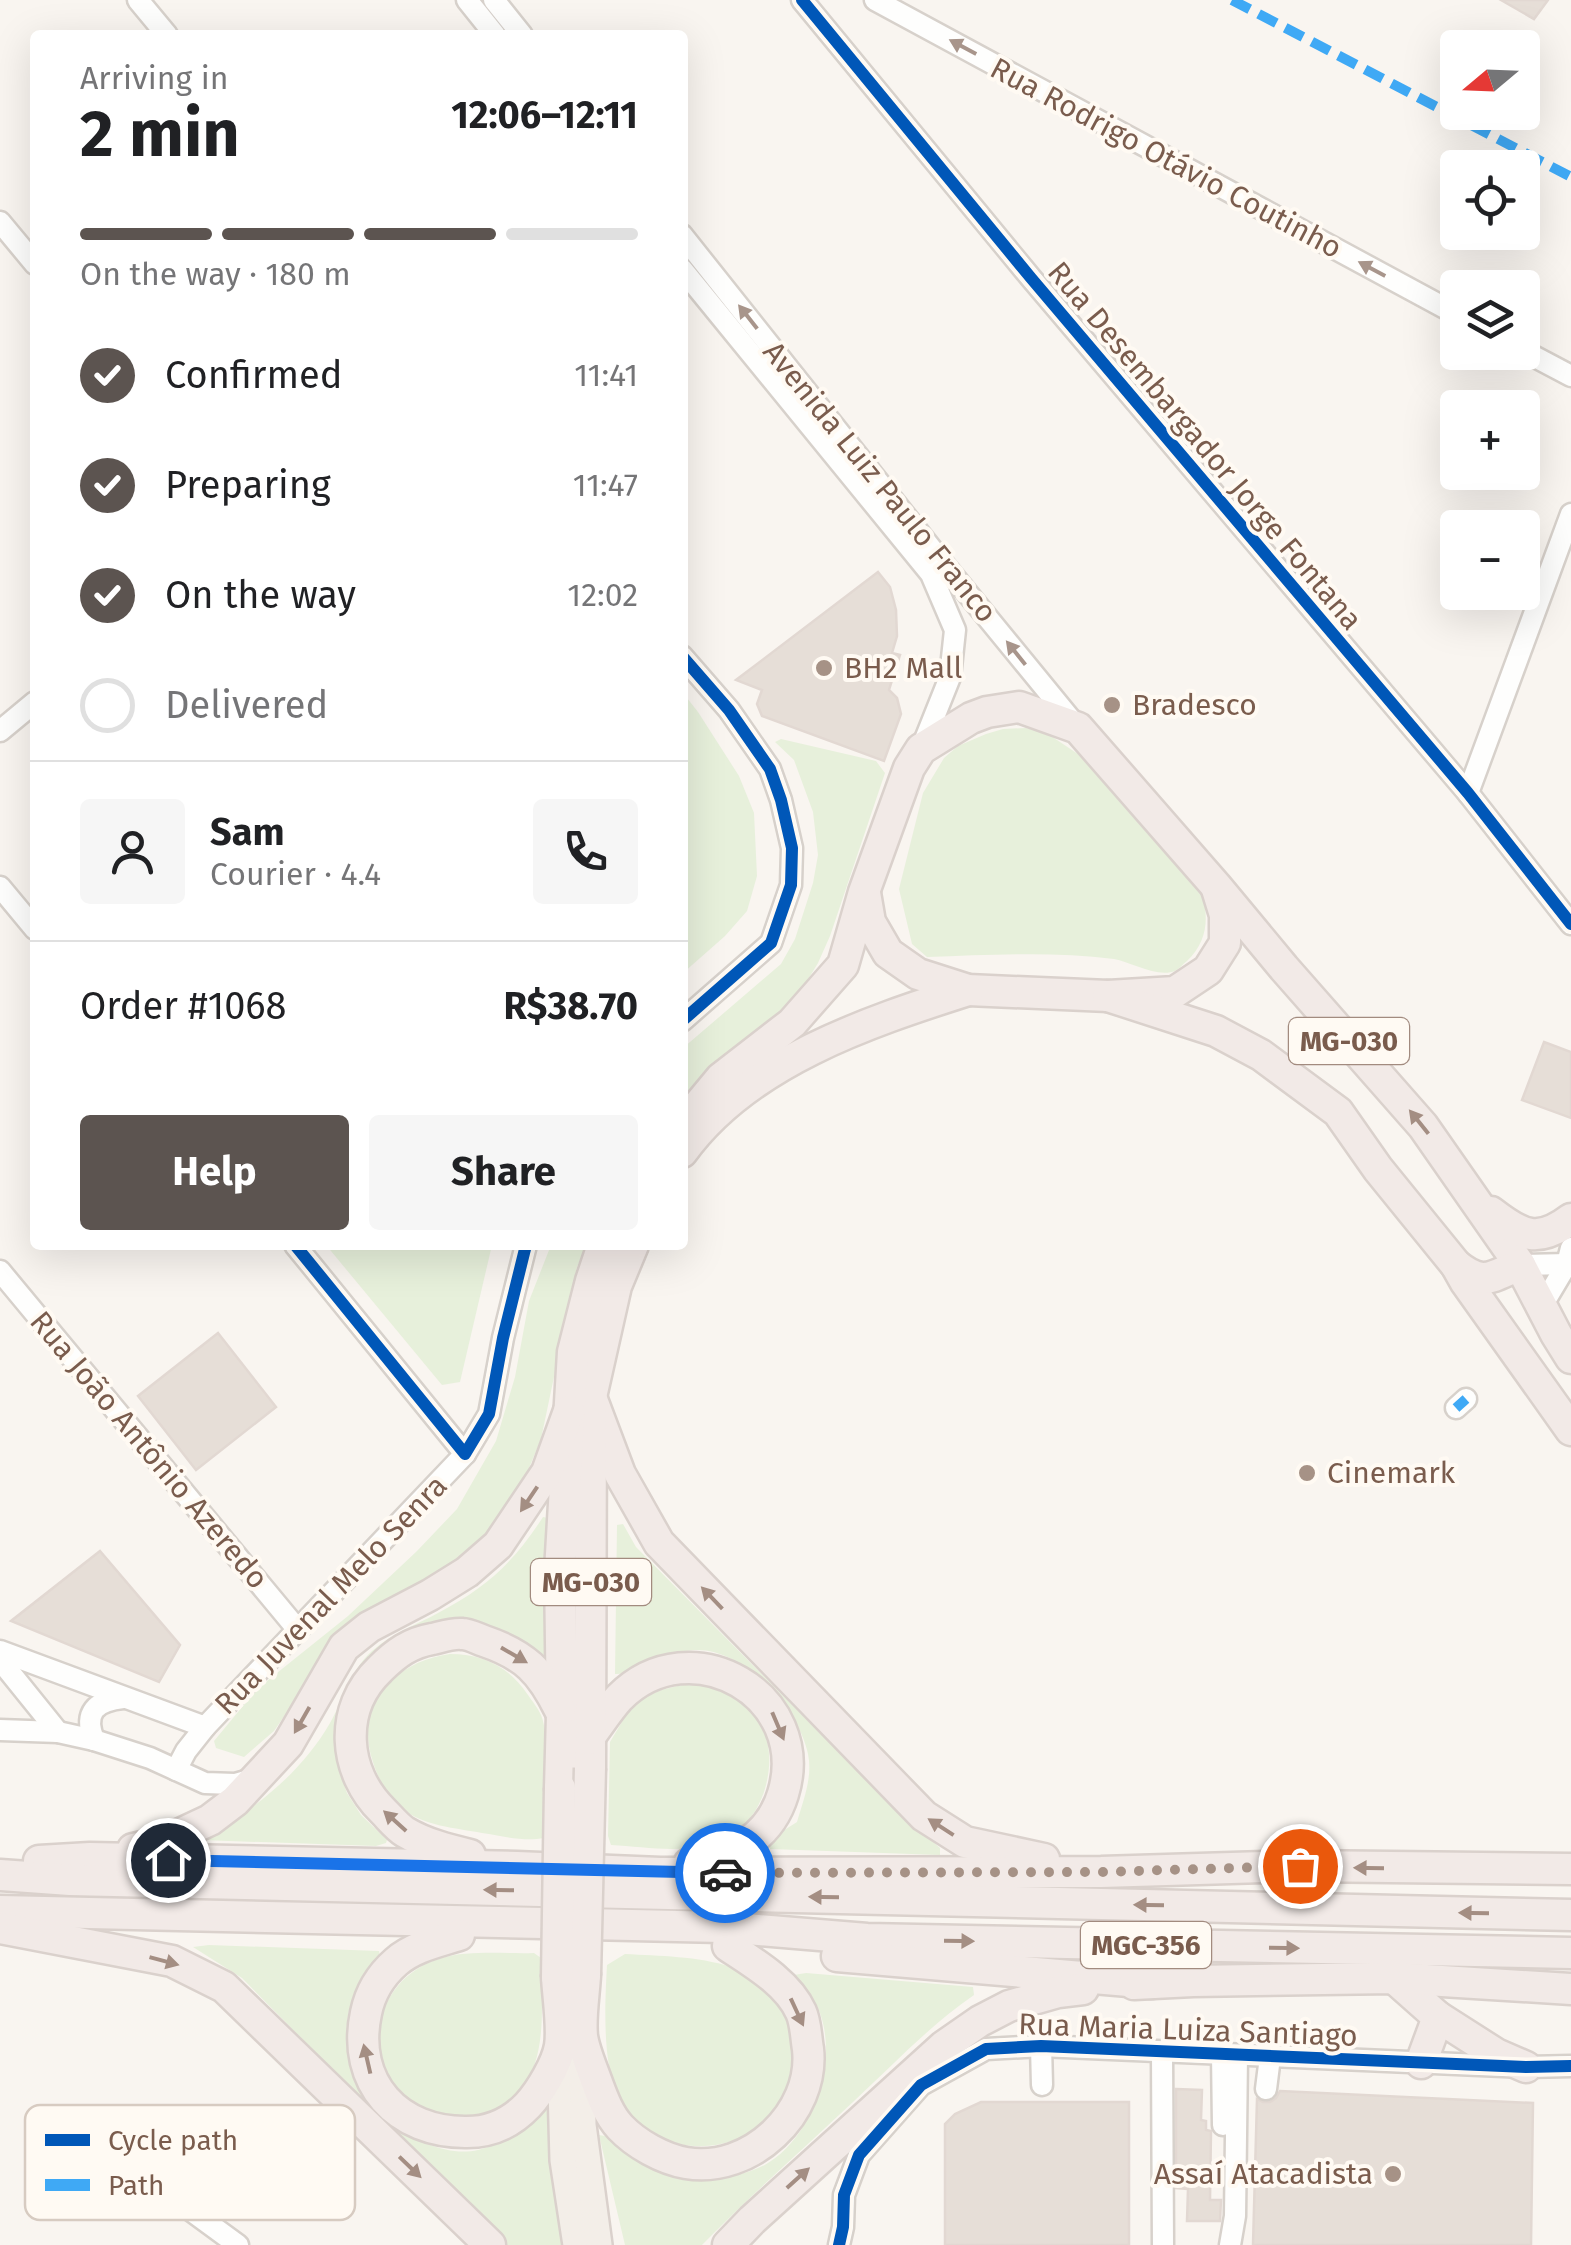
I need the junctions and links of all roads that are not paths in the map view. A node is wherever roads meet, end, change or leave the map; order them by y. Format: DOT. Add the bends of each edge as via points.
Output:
graph roads {
  1 [pos="138,0"];
  2 [pos="467,0"];
  3 [pos="494,0"];
  4 [pos="802,0"];
  5 [pos="875,0"];
  6 [pos="163,30"];
  7 [pos="491,30"];
  8 [pos="518,30"];
  9 [pos="0,222"];
  10 [pos="688,243"];
  11 [pos="30,258"];
  12 [pos="688,276"];
  13 [pos="1440,305"];
  14 [pos="1540,360"];
  15 [pos="1571,376"];
  16 [pos="1571,514"];
  17 [pos="688,663"];
  18 [pos="30,706"];
  19 [pos="1078,728"];
  20 [pos="0,731"];
  21 [pos="921,749"];
  22 [pos="1468,793"];
  23 [pos="0,886"];
  24 [pos="1216,886"];
  25 [pos="864,892"];
  26 [pos="30,922"];
  27 [pos="1571,924"];
  28 [pos="968,990"];
  29 [pos="1108,996"];
  30 [pos="688,1016"];
  31 [pos="688,1118"];
  32 [pos="688,1144"];
  33 [pos="1476,1200"];
  34 [pos="1571,1219"];
  35 [pos="299,1250"];
  36 [pos="525,1250"];
  37 [pos="601,1250"];
  38 [pos="631,1250"];
  39 [pos="1569,1256"];
  40 [pos="1456,1265"];
  41 [pos="1520,1265"];
  42 [pos="0,1271"];
  43 [pos="1542,1306"];
  44 [pos="1571,1358"];
  45 [pos="580,1404"];
  46 [pos="1571,1430"];
  47 [pos="465,1454"];
  48 [pos="298,1630"];
  49 [pos="0,1651"];
  50 [pos="0,1660"];
  51 [pos="123,1698"];
  52 [pos="562,1714"];
  53 [pos="205,1727"];
  54 [pos="0,1730"];
  55 [pos="58,1732"];
  56 [pos="591,1735"];
  57 [pos="94,1740"];
  58 [pos="176,1770"];
  59 [pos="258,1778"];
  60 [pos="205,1783"];
  61 [pos="210,1820"];
  62 [pos="90,1858"];
  63 [pos="0,1864"];
  64 [pos="517,1867"];
  65 [pos="1571,1869"];
  66 [pos="1102,1872"];
  67 [pos="660,1873"];
  68 [pos="0,1876"];
  69 [pos="0,1910"];
  70 [pos="1571,1915"];
  71 [pos="0,1926"];
  72 [pos="458,1936"];
  73 [pos="728,1946"];
  74 [pos="1571,1953"];
  75 [pos="571,1976"];
  76 [pos="1394,1978"];
  77 [pos="1152,1983"];
  78 [pos="1571,1989"];
  79 [pos="1438,2017"];
  80 [pos="571,2042"];
  81 [pos="1040,2046"];
  82 [pos="1162,2052"];
  83 [pos="1230,2055"];
  84 [pos="1270,2056"];
  85 [pos="1421,2063"];
  86 [pos="1571,2066"];
  87 [pos="1526,2068"];
  88 [pos="1042,2085"];
  89 [pos="1266,2089"];
  90 [pos="346,2105"];
  91 [pos="355,2114"];
  92 [pos="204,2220"];
  93 [pos="841,2236"];
  94 [pos="1231,2238"];
  95 [pos="594,2242"];
  96 [pos="238,2245"];
  97 [pos="490,2245"];
  98 [pos="728,2245"];
  99 [pos="825,2245"];
  100 [pos="1162,2245"];
  1 -- 6 [label="street"];
  2 -- 7 [label="street"];
  3 -- 8 [label="street"];
  4 -- 22 [label="street, Rua Desembargador Jorge Fontana"];
  13 -- 5 [label="street, Rua Rodrigo Otávio Coutinho, one-way"];
  9 -- 11 [label="street"];
  19 -- 10 [label="street, Avenida Luiz Paulo Franco, one-way"];
  12 -- 21 [label="street, Avenida Luiz Paulo Franco" via="931,574 955,630 950,677"];
  14 -- 15 [label="street"];
  16 -- 22 [label="street"];
  17 -- 30 [label="street" via="770,769 792,848 790,885 770,943"];
  18 -- 20 [label="street"];
  19 -- 21 [label="highway" via="1019,708 987,712"];
  19 -- 24 [label="highway, MG-030"];
  21 -- 25 [label="highway"];
  22 -- 27 [label="street, Rua Desembargador Jorge Fontana"];
  23 -- 26 [label="street"];
  24 -- 29 [label="highway" via="1225,944 1208,970 1175,992"];
  33 -- 24 [label="highway, MG-030, one-way" via="1423,1126"];
  25 -- 28 [label="highway" via="870,922 888,954 918,974"];
  25 -- 31 [label="highway" via="842,964 792,1023 721,1078"];
  28 -- 29 [label="highway, MG-030"];
  28 -- 32 [label="highway, MG-030" via="816,1046 736,1096"];
  29 -- 40 [label="highway, MG-030" via="1216,1031 1338,1112"];
  33 -- 34 [label="highway" via="1516,1230 1538,1236"];
  33 -- 41 [label="highway, MG-030"];
  35 -- 47 [label="street"];
  36 -- 47 [label="street, Rua Juvenal Melo Senra" via="489,1414"];
  37 -- 45 [label="highway, MG-030" via="573,1352"];
  38 -- 45 [label="highway, MG-030"];
  39 -- 41 [label="street"];
  39 -- 43 [label="street"];
  40 -- 41 [label="highway" via="1473,1278"];
  40 -- 46 [label="highway, MG-030"];
  41 -- 43 [label="highway, MG-030"];
  42 -- 48 [label="street, Rua João Antônio Azeredo"];
  43 -- 44 [label="highway, MG-030"];
  45 -- 52 [label="highway, MG-030" via="560,1571"];
  45 -- 56 [label="highway, MG-030"];
  45 -- 59 [label="highway, one-way" via="548,1472 498,1545 467,1572 344,1648 288,1744"];
  66 -- 45 [label="highway, one-way" via="964,1842 924,1816 658,1544"];
  47 -- 48 [label="street, Rua Juvenal Melo Senra"];
  48 -- 53 [label="street, Rua Juvenal Melo Senra"];
  49 -- 51 [label="street"];
  50 -- 55 [label="street"];
  51 -- 53 [label="street"];
  51 -- 57 [label="street" via="97,1706 90,1728"];
  64 -- 52 [label="highway, one-way" via="404,1832 360,1778 352,1757 352,1714 368,1680 401,1650 462,1634 532,1665"];
  52 -- 75 [label="highway, MG-030, bridge"];
  53 -- 58 [label="street, Rua Juvenal Melo Senra"];
  54 -- 55 [label="street"];
  55 -- 57 [label="street"];
  56 -- 67 [label="highway, one-way" via="640,1682 684,1668 708,1668 744,1683 771,1710 789,1772 766,1826 746,1844"];
  56 -- 75 [label="highway, MG-030, bridge"];
  57 -- 58 [label="street"];
  58 -- 60 [label="street"];
  59 -- 60 [label="street"];
  59 -- 61 [label="highway"];
  60 -- 61 [label="street"];
  61 -- 62 [label="highway" via="163,1842"];
  62 -- 63 [label="highway"];
  62 -- 64 [label="highway"];
  64 -- 67 [label="highway"];
  65 -- 66 [label="highway, one-way"];
  66 -- 67 [label="highway"];
  70 -- 68 [label="highway, MGC-356, one-way"];
  69 -- 74 [label="highway, MGC-356, one-way" via="722,1926 867,1939"];
  71 -- 72 [label="highway, MGC-356"];
  71 -- 90 [label="highway, one-way" via="172,1961 224,1987"];
  72 -- 73 [label="highway, MGC-356"];
  80 -- 72 [label="highway, one-way" via="524,2110 482,2132 432,2129 394,2108 380,2094 363,2053 368,2002 398,1960"];
  73 -- 77 [label="highway, MGC-356"];
  73 -- 80 [label="highway, one-way" via="788,1993 806,2036 809,2062 801,2098 778,2132 758,2147 687,2164 642,2144 608,2111"];
  75 -- 80 [label="highway, MG-030"];
  76 -- 77 [label="highway, MGC-356"];
  76 -- 78 [label="highway, MGC-356"];
  76 -- 79 [label="highway"];
  98 -- 77 [label="highway, one-way" via="944,2046 980,2021 1058,1992"];
  79 -- 85 [label="highway"];
  79 -- 87 [label="highway"];
  80 -- 95 [label="main road"];
  81 -- 82 [label="street, Rua Maria Luiza Santiago"];
  81 -- 88 [label="street"];
  81 -- 93 [label="street, Rua Maria Luiza Santiago" via="986,2049 921,2085 859,2155 844,2195"];
  82 -- 83 [label="street, Rua Maria Luiza Santiago"];
  82 -- 100 [label="street"];
  83 -- 84 [label="street, Rua Maria Luiza Santiago"];
  83 -- 94 [label="street" via="1224,2216"];
  84 -- 85 [label="street, Rua Maria Luiza Santiago"];
  84 -- 89 [label="street"];
  85 -- 87 [label="street, Rua Maria Luiza Santiago"];
  86 -- 87 [label="street, Rua Maria Luiza Santiago"];
  91 -- 97 [label="highway, one-way"];
  92 -- 96 [label="street"];
  93 -- 99 [label="street, Rua Maria Luiza Santiago"];
}
